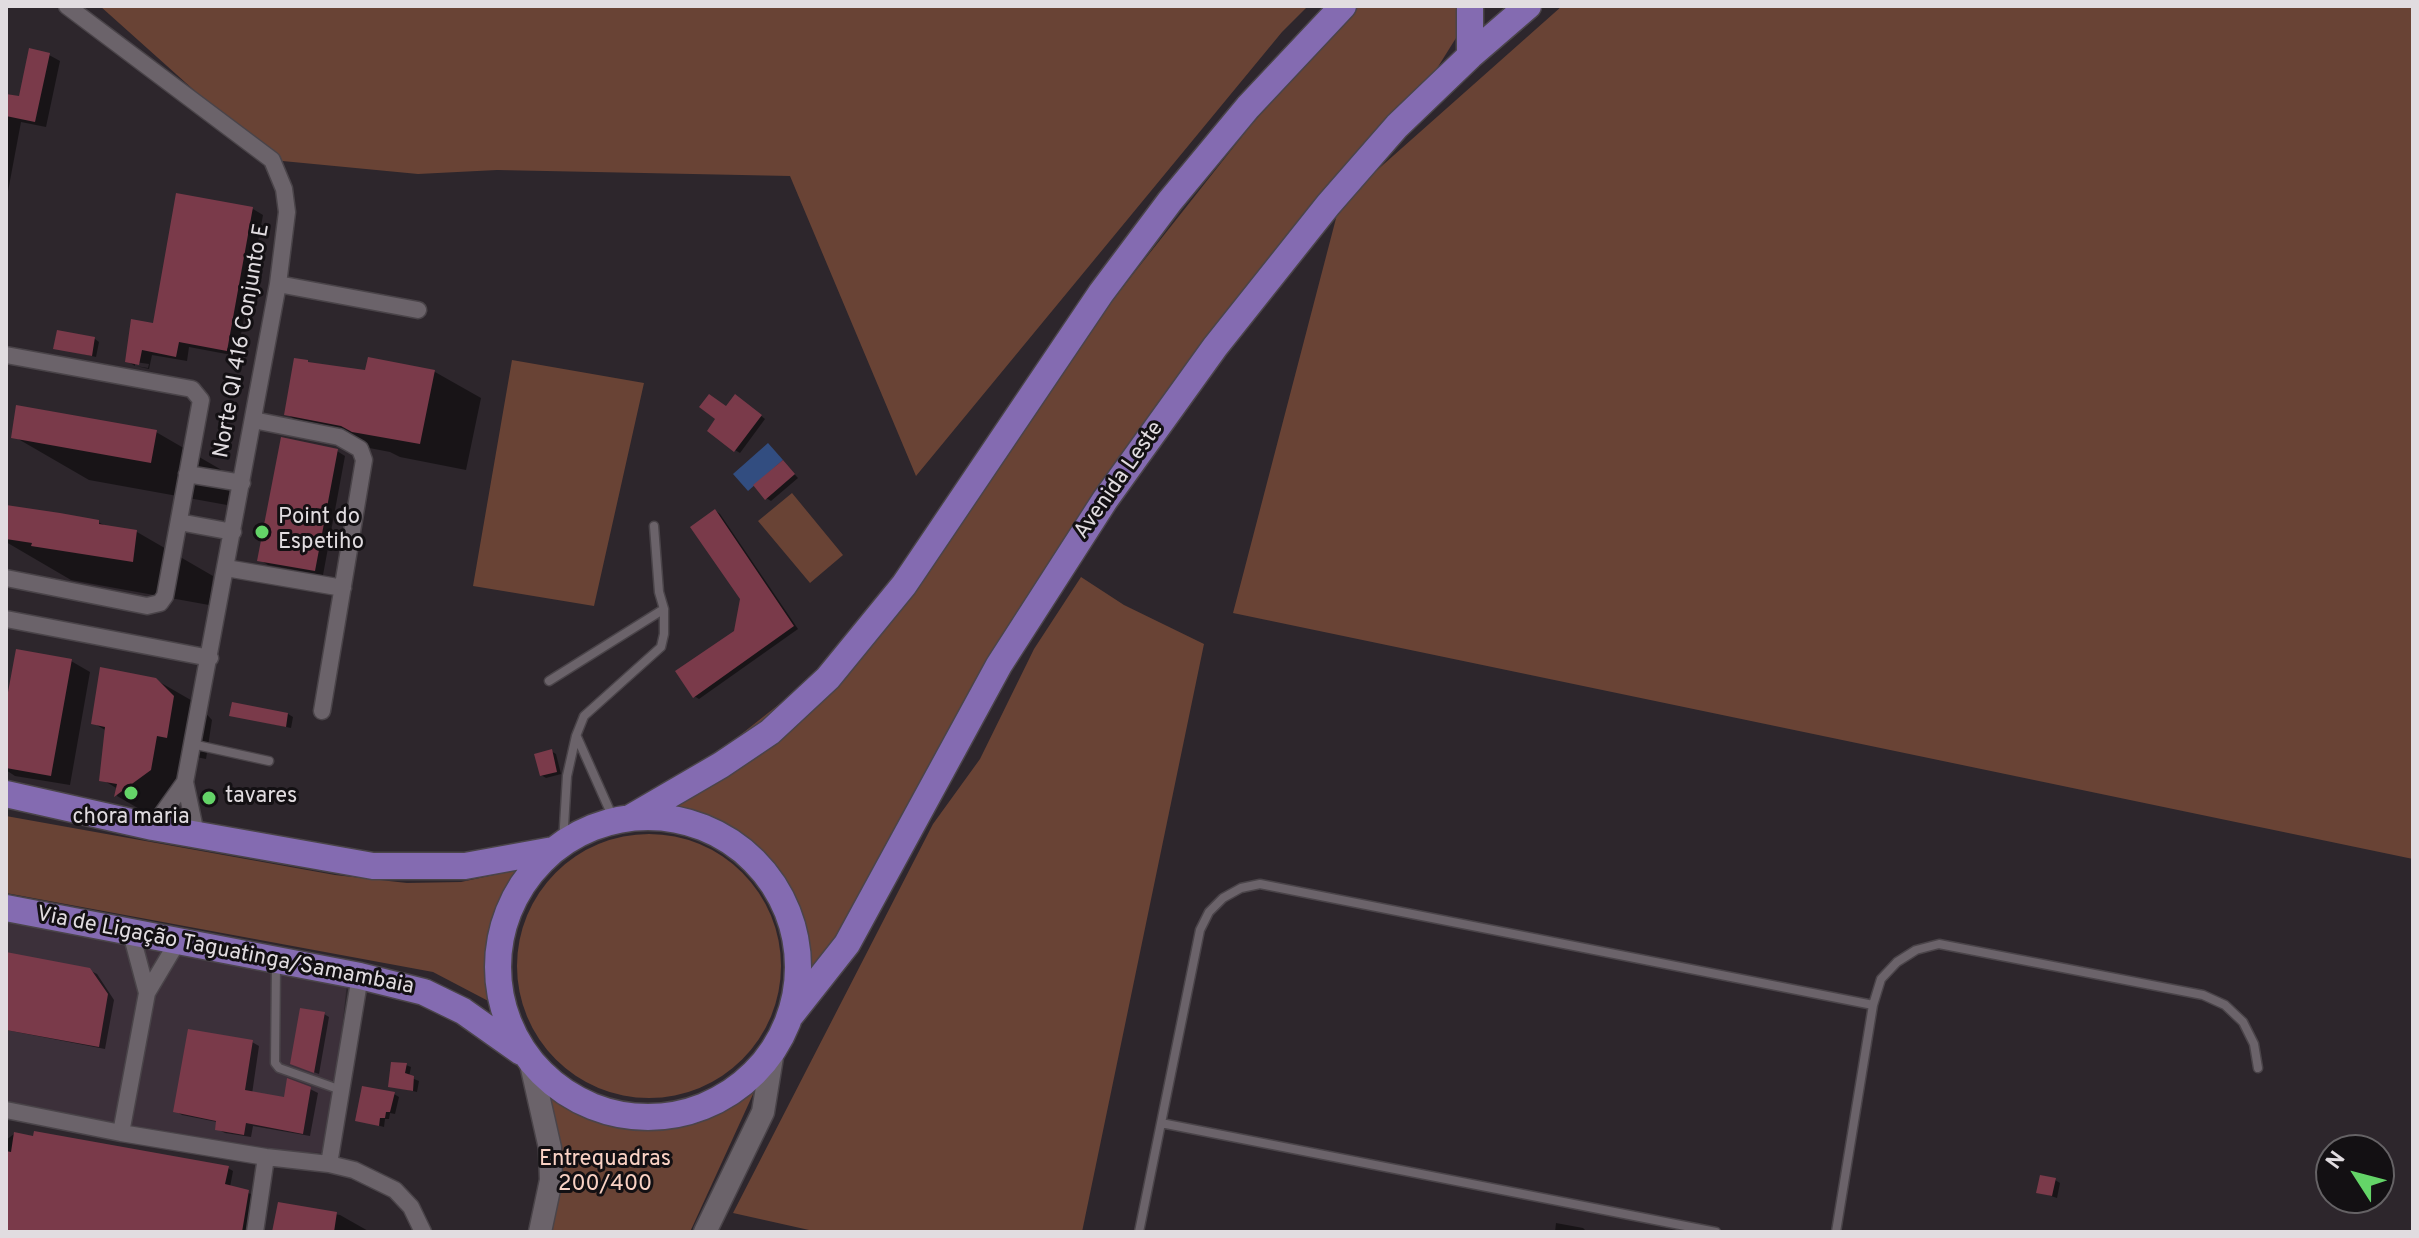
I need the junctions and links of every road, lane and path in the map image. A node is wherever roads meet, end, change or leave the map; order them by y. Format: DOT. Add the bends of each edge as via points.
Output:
graph roads {
  1 [pos="67,6"];
  2 [pos="1343,6"];
  3 [pos="1470,6"];
  4 [pos="1528,6"];
  5 [pos="1470,56"];
  6 [pos="278,284"];
  7 [pos="418,310"];
  8 [pos="6,355"];
  9 [pos="253,420"];
  10 [pos="187,474"];
  11 [pos="242,483"];
  12 [pos="179,522"];
  13 [pos="654,526"];
  14 [pos="233,532"];
  15 [pos="226,568"];
  16 [pos="6,578"];
  17 [pos="343,588"];
  18 [pos="664,609"];
  19 [pos="6,619"];
  20 [pos="210,658"];
  21 [pos="549,681"];
  22 [pos="322,711"];
  23 [pos="576,736"];
  24 [pos="192,744"];
  25 [pos="269,761"];
  26 [pos="185,782"];
  27 [pos="6,794"];
  28 [pos="622,819"];
  29 [pos="153,827"];
  30 [pos="196,834"];
  31 [pos="558,847"];
  32 [pos="6,908"];
  33 [pos="131,933"];
  34 [pos="178,941"];
  35 [pos="276,961"];
  36 [pos="360,976"];
  37 [pos="147,993"];
  38 [pos="1873,1005"];
  39 [pos="791,1015"];
  40 [pos="773,1051"];
  41 [pos="527,1059"];
  42 [pos="2258,1068"];
  43 [pos="341,1090"];
  44 [pos="6,1110"];
  45 [pos="1161,1123"];
  46 [pos="121,1133"];
  47 [pos="266,1157"];
  48 [pos="329,1164"];
  49 [pos="255,1232"];
  50 [pos="423,1232"];
  51 [pos="540,1232"];
  52 [pos="705,1232"];
  53 [pos="1139,1232"];
  54 [pos="1716,1232"];
  55 [pos="1836,1232"];
  1 -- 6 [label="street, Norte QI 416 Conjunto E" via="272,160 287,212"];
  2 -- 28 [label="main road" via="1248,107 1170,201 1101,293 904,585 828,678 770,732"];
  3 -- 5 [label="main road"];
  4 -- 5 [label="main road, Avenida Leste"];
  5 -- 39 [label="main road, Avenida Leste" via="1397,126 1328,205 1215,347 1105,500 999,665 847,944"];
  6 -- 7 [label="street"];
  6 -- 9 [label="street, Norte QI 416 Conjunto E"];
  8 -- 10 [label="street" via="192,389 201,400"];
  9 -- 11 [label="street, Norte QI 416 Conjunto E"];
  9 -- 17 [label="street" via="339,437 360,449 364,460"];
  10 -- 11 [label="street"];
  10 -- 12 [label="street"];
  11 -- 14 [label="street, Norte QI 416 Conjunto E"];
  12 -- 14 [label="street"];
  12 -- 16 [label="street" via="160,603 147,606"];
  13 -- 18 [label="lane"];
  14 -- 15 [label="street, Norte QI 416 Conjunto E"];
  15 -- 17 [label="street"];
  15 -- 20 [label="street, Norte QI 416 Conjunto E"];
  17 -- 22 [label="street"];
  18 -- 21 [label="lane"];
  18 -- 23 [label="lane" via="661,647 591,707"];
  19 -- 20 [label="street"];
  20 -- 24 [label="street, Norte QI 416 Conjunto E"];
  23 -- 28 [label="lane"];
  23 -- 31 [label="lane"];
  24 -- 25 [label="lane"];
  24 -- 26 [label="street, Norte QI 416 Conjunto E"];
  26 -- 29 [label="street, Norte QI 416 Conjunto E"];
  26 -- 30 [label="street, Norte QI 416 Conjunto E"];
  27 -- 29 [label="main road"];
  28 -- 31 [label="main road" via="588,829"];
  28 -- 39 [label="main road" via="673,818 714,831 750,856 777,889 794,929 799,972"];
  29 -- 30 [label="main road"];
  30 -- 31 [label="main road" via="373,866 465,866"];
  31 -- 41 [label="main road" via="523,884 504,924 497,968 504,1013"];
  32 -- 33 [label="main road, Via de Ligação Taguatinga/Samambaia"];
  33 -- 34 [label="main road, Via de Ligação Taguatinga/Samambaia"];
  33 -- 37 [label="street"];
  34 -- 35 [label="main road, Via de Ligação Taguatinga/Samambaia"];
  34 -- 37 [label="street"];
  35 -- 36 [label="main road, Via de Ligação Taguatinga/Samambaia"];
  35 -- 43 [label="lane" via="275,1063"];
  36 -- 41 [label="main road, Via de Ligação Taguatinga/Samambaia" via="424,992 463,1011"];
  36 -- 43 [label="street"];
  37 -- 46 [label="street"];
  38 -- 42 [label="lane" via="1881,979 1897,962 1939,944 2203,995 2225,1005 2243,1022"];
  38 -- 45 [label="lane" via="1260,884 1223,898 1200,930"];
  38 -- 55 [label="lane"];
  39 -- 40 [label="main road, Via de Ligação Taguatinga/Samambaia"];
  40 -- 41 [label="main road, Via de Ligação Taguatinga/Samambaia" via="741,1086 701,1109 655,1118 609,1114 566,1095"];
  40 -- 52 [label="main road" via="763,1112"];
  41 -- 51 [label="main road" via="550,1148 551,1180"];
  43 -- 48 [label="street"];
  44 -- 46 [label="street"];
  45 -- 53 [label="lane"];
  45 -- 54 [label="lane"];
  46 -- 47 [label="street"];
  47 -- 48 [label="street"];
  47 -- 49 [label="street"];
  48 -- 50 [label="street" via="395,1190"];
}
